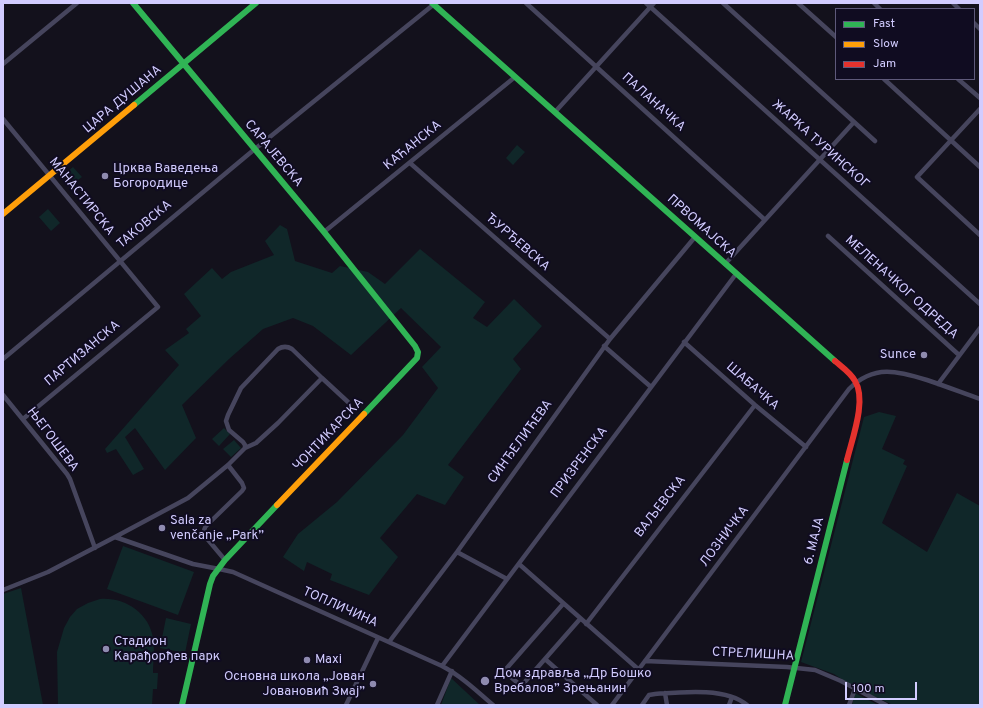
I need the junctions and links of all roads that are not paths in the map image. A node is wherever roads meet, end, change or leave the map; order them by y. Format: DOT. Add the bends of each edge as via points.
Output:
graph roads {
  1 [pos="78,3"];
  2 [pos="133,3"];
  3 [pos="256,3"];
  4 [pos="526,3"];
  5 [pos="646,3"];
  6 [pos="654,3"];
  7 [pos="723,3"];
  8 [pos="798,3"];
  9 [pos="433,4"];
  10 [pos="650,7"];
  11 [pos="835,36"];
  12 [pos="3,64"];
  13 [pos="183,64"];
  14 [pos="596,67"];
  15 [pos="515,77"];
  16 [pos="885,80"];
  17 [pos="891,80"];
  18 [pos="959,80"];
  19 [pos="889,83"];
  20 [pos="980,98"];
  21 [pos="980,109"];
  22 [pos="555,112"];
  23 [pos="3,119"];
  24 [pos="854,122"];
  25 [pos="951,140"];
  26 [pos="875,141"];
  27 [pos="255,149"];
  28 [pos="820,159"];
  29 [pos="410,163"];
  30 [pos="980,167"];
  31 [pos="50,176"];
  32 [pos="3,214"];
  33 [pos="765,220"];
  34 [pos="324,232"];
  35 [pos="980,235"];
  36 [pos="828,236"];
  37 [pos="695,238"];
  38 [pos="120,261"];
  39 [pos="725,264"];
  40 [pos="736,274"];
  41 [pos="980,304"];
  42 [pos="158,307"];
  43 [pos="395,321"];
  44 [pos="980,328"];
  45 [pos="610,339"];
  46 [pos="684,342"];
  47 [pos="604,346"];
  48 [pos="959,355"];
  49 [pos="3,359"];
  50 [pos="322,378"];
  51 [pos="856,382"];
  52 [pos="938,384"];
  53 [pos="651,387"];
  54 [pos="3,395"];
  55 [pos="980,399"];
  56 [pos="348,402"];
  57 [pos="755,404"];
  58 [pos="23,419"];
  59 [pos="806,447"];
  60 [pos="245,448"];
  61 [pos="228,465"];
  62 [pos="115,537"];
  63 [pos="94,548"];
  64 [pos="457,552"];
  65 [pos="225,560"];
  66 [pos="518,564"];
  67 [pos="219,569"];
  68 [pos="507,578"];
  69 [pos="3,590"];
  70 [pos="563,604"];
  71 [pos="580,619"];
  72 [pos="586,624"];
  73 [pos="378,638"];
  74 [pos="389,642"];
  75 [pos="545,659"];
  76 [pos="645,661"];
  77 [pos="442,666"];
  78 [pos="794,667"];
  79 [pos="638,669"];
  80 [pos="452,671"];
  81 [pos="855,689"];
  82 [pos="665,693"];
  83 [pos="732,697"];
  84 [pos="182,705"];
  85 [pos="346,705"];
  86 [pos="438,705"];
  87 [pos="493,705"];
  88 [pos="597,705"];
  89 [pos="612,705"];
  90 [pos="642,705"];
  91 [pos="667,705"];
  92 [pos="729,705"];
  93 [pos="747,705"];
  94 [pos="785,705"];
  95 [pos="849,705"];
  96 [pos="886,705"];
  1 -- 12 [label="street"];
  2 -- 13 [label="street, САРАЈЕВСКА"];
  3 -- 13 [label="street, ЦАРА ДУШАНА"];
  4 -- 14 [label="street, ПАЛАНАЧКА"];
  5 -- 10 [label="street, ЖАРКА ТУРИНСКОГ"];
  6 -- 10 [label="street"];
  7 -- 24 [label="street"];
  8 -- 11 [label="street"];
  9 -- 15 [label="street, ПРВОМАЈСКА"];
  9 -- 27 [label="street, ТАКОВСКА"];
  10 -- 14 [label="street"];
  10 -- 28 [label="street, ЖАРКА ТУРИНСКОГ"];
  13 -- 27 [label="street, САРАЈЕВСКА"];
  13 -- 31 [label="street, ЦАРА ДУШАНА"];
  14 -- 22 [label="street"];
  14 -- 33 [label="street, ПАЛАНАЧКА"];
  15 -- 22 [label="street, ПРВОМАЈСКА"];
  15 -- 29 [label="street, КАЋАНСКА"];
  16 -- 19 [label="street"];
  17 -- 19 [label="street"];
  18 -- 20 [label="street"];
  19 -- 25 [label="street"];
  21 -- 25 [label="street"];
  22 -- 37 [label="street, ПРВОМАЈСКА"];
  23 -- 31 [label="street, МАНАСТИРСКА"];
  24 -- 26 [label="street"];
  24 -- 28 [label="street"];
  25 -- 30 [label="street"];
  25 -- 35 [label="street" via="917,177"];
  27 -- 34 [label="street, САРАЈЕВСКА"];
  27 -- 38 [label="street, ТАКОВСКА"];
  28 -- 33 [label="street"];
  28 -- 41 [label="street, ЖАРКА ТУРИНСКОГ"];
  29 -- 34 [label="street, КАЋАНСКА"];
  29 -- 45 [label="street, ЂУРЂЕВСКА"];
  31 -- 32 [label="street, ЦАРА ДУШАНА"];
  31 -- 38 [label="street, МАНАСТИРСКА"];
  33 -- 39 [label="street"];
  34 -- 43 [label="street, САРАЈЕВСКА"];
  36 -- 48 [label="street, МЕЛЕНАЧКОГ ОДРЕДА"];
  37 -- 39 [label="street, ПРВОМАЈСКА"];
  37 -- 45 [label="street, СИНЂЕЛИЋЕВА"];
  38 -- 42 [label="street, МАНАСТИРСКА"];
  38 -- 49 [label="street, ТАКОВСКА"];
  39 -- 40 [label="street, ПРВОМАЈСКА"];
  40 -- 46 [label="street, ПРИЗРЕНСКА"];
  40 -- 51 [label="street, ПРВОМАЈСКА"];
  42 -- 58 [label="street, ПАРТИЗАНСКА"];
  43 -- 65 [label="street, ЧОНТИКАРСКА" via="417,349 417,358"];
  44 -- 48 [label="street"];
  45 -- 47 [label="street, СИНЂЕЛИЋЕВА"];
  46 -- 53 [label="street, ПРИЗРЕНСКА"];
  46 -- 57 [label="street, ШАБАЧКА"];
  47 -- 53 [label="street"];
  47 -- 64 [label="street, СИНЂЕЛИЋЕВА"];
  48 -- 52 [label="street"];
  50 -- 56 [label="street"];
  50 -- 60 [label="street" via="273,428 256,443"];
  50 -- 60 [label="street" via="292,350 285,346 278,349 241,388 228,415 226,421 229,430 243,442"];
  51 -- 52 [label="street" via="876,373 887,372 906,373"];
  51 -- 59 [label="street, ЛОЗНИЧКА"];
  51 -- 78 [label="street, 6. МАЈА" via="860,395 858,415"];
  52 -- 55 [label="street"];
  53 -- 66 [label="street, ПРИЗРЕНСКА"];
  54 -- 58 [label="street, ЊЕГОШЕВА"];
  57 -- 59 [label="street, ШАБАЧКА"];
  57 -- 72 [label="street, ВАЉЕВСКА"];
  58 -- 63 [label="street, ЊЕГОШЕВА" via="67,474"];
  59 -- 76 [label="street, ЛОЗНИЧКА"];
  60 -- 61 [label="street"];
  61 -- 62 [label="street" via="188,498"];
  61 -- 65 [label="street" via="244,488 204,531 204,535"];
  62 -- 63 [label="street"];
  62 -- 67 [label="street, ТОПЛИЧИНА" via="193,564"];
  63 -- 69 [label="street" via="48,572"];
  64 -- 68 [label="street"];
  64 -- 74 [label="street, СИНЂЕЛИЋЕВА"];
  65 -- 67 [label="street, ЧОНТИКАРСКА"];
  66 -- 68 [label="street, ПРИЗРЕНСКА"];
  66 -- 70 [label="street"];
  67 -- 73 [label="street, ТОПЛИЧИНА" via="234,572"];
  67 -- 84 [label="street, ЧОНТИКАРСКА" via="210,584"];
  68 -- 77 [label="street, ПРИЗРЕНСКА"];
  70 -- 71 [label="street"];
  70 -- 75 [label="street" via="506,669 506,673 523,684"];
  71 -- 72 [label="street"];
  71 -- 75 [label="street"];
  72 -- 79 [label="street"];
  73 -- 74 [label="street, ТОПЛИЧИНА"];
  73 -- 85 [label="street"];
  74 -- 77 [label="street, ТОПЛИЧИНА"];
  75 -- 88 [label="street"];
  76 -- 78 [label="street, СТРЕЛИШНА"];
  76 -- 79 [label="street, ЛОЗНИЧКА"];
  77 -- 80 [label="street, ТОПЛИЧИНА"];
  78 -- 81 [label="street, СТРЕЛИШНА" via="815,670"];
  78 -- 94 [label="street, 6. МАЈА"];
  79 -- 89 [label="street, ЛОЗНИЧКА"];
  80 -- 86 [label="street"];
  80 -- 87 [label="street, ТОПЛИЧИНА"];
  81 -- 95 [label="street"];
  81 -- 96 [label="street, СТРЕЛИШНА"];
  82 -- 83 [label="street" via="719,693"];
  82 -- 90 [label="street" via="649,695"];
  82 -- 91 [label="street"];
  83 -- 92 [label="street"];
  83 -- 93 [label="street"];
}
